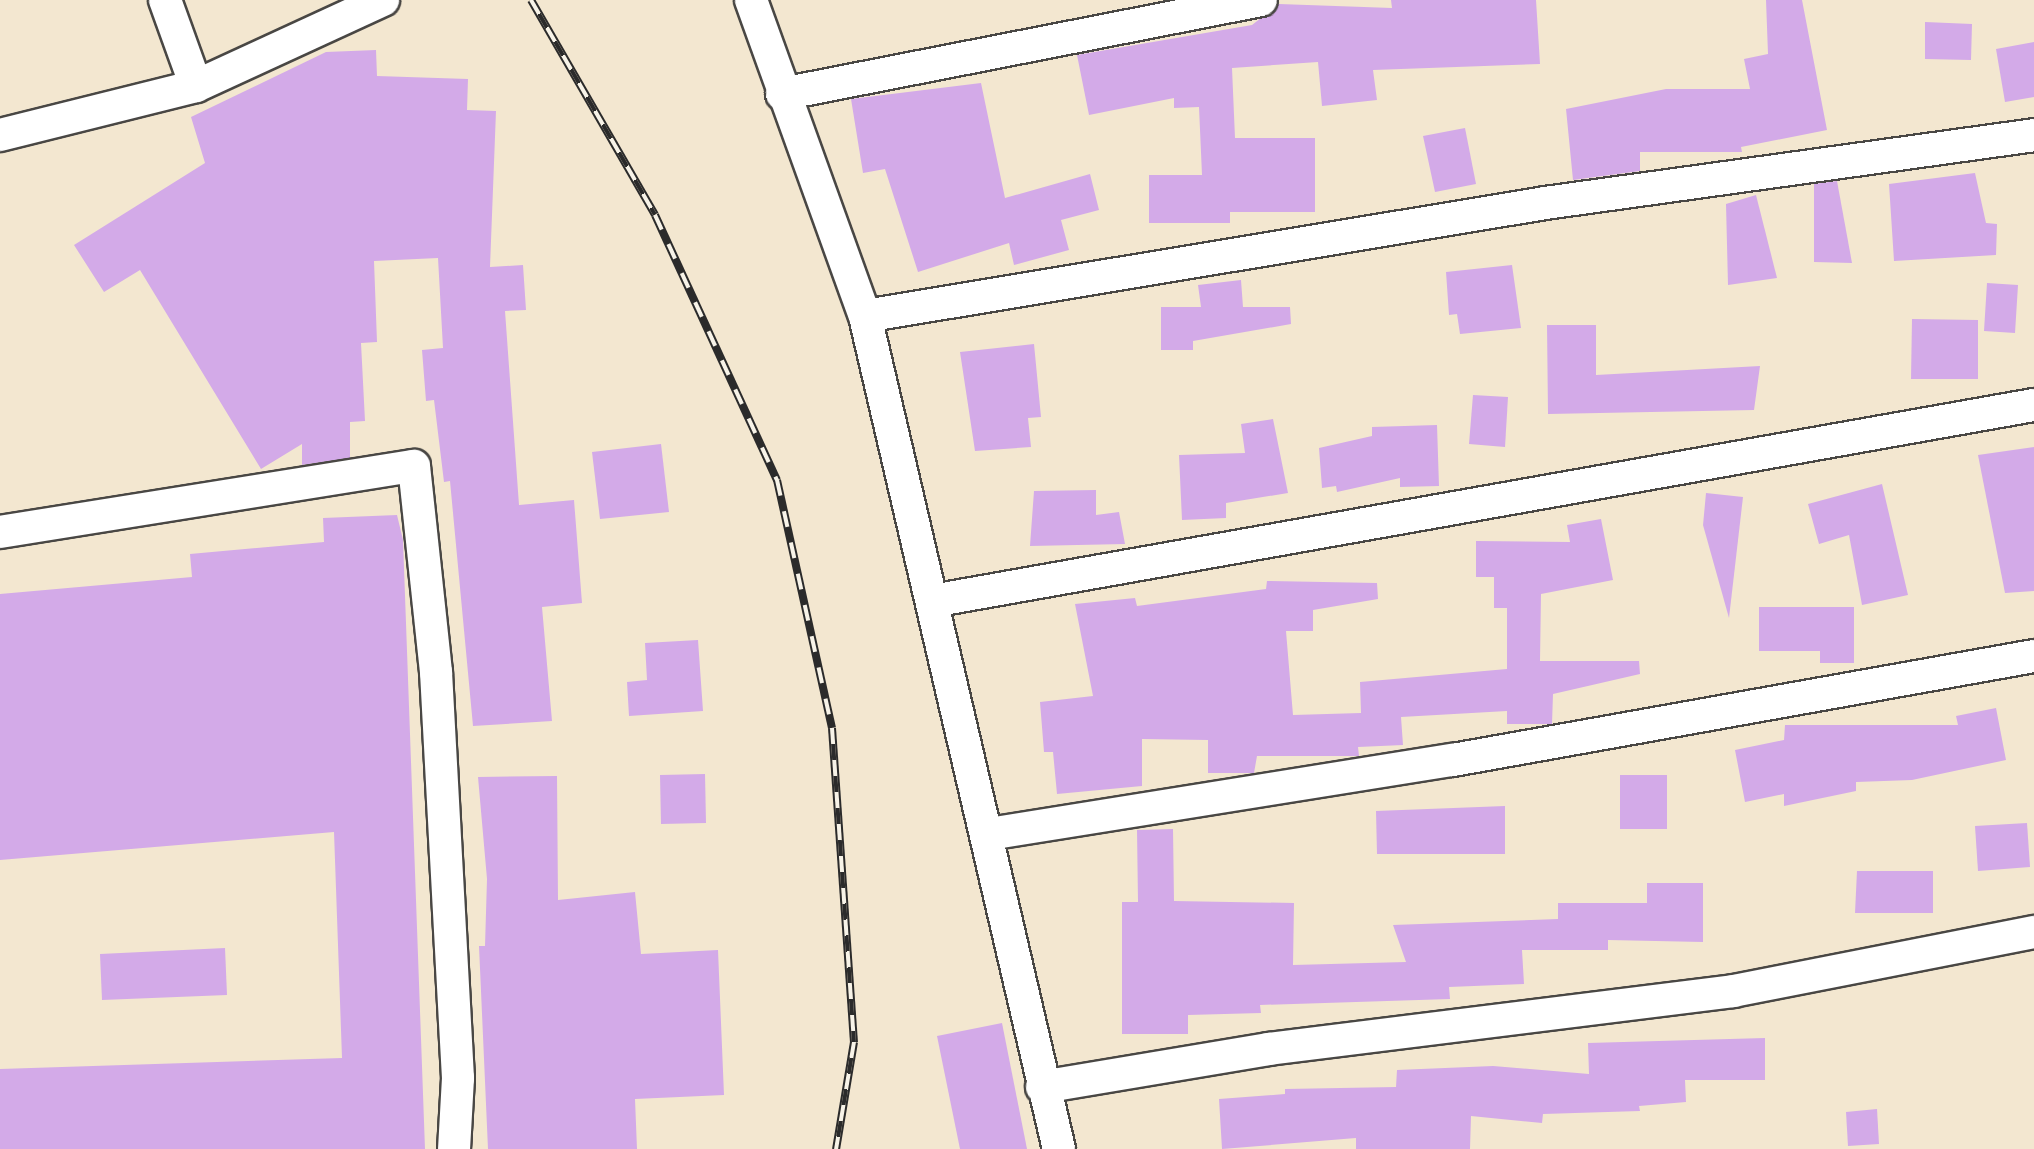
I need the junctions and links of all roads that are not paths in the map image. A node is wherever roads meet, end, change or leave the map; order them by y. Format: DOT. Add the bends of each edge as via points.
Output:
graph roads {
  1 [pos="165,0"];
  2 [pos="383,0"];
  3 [pos="751,0"];
  4 [pos="1261,0"];
  5 [pos="196,86"];
  6 [pos="782,94"];
  7 [pos="0,135"];
  8 [pos="2034,135"];
  9 [pos="865,316"];
  10 [pos="2034,405"];
  11 [pos="0,532"];
  12 [pos="932,601"];
  13 [pos="2034,656"];
  14 [pos="989,834"];
  15 [pos="2034,932"];
  16 [pos="1042,1087"];
  17 [pos="454,1149"];
  18 [pos="1059,1149"];
  1 -- 5 [label="street"];
  2 -- 5 [label="street"];
  3 -- 6 [label="street"];
  4 -- 6 [label="street"];
  5 -- 7 [label="street"];
  6 -- 9 [label="street"];
  8 -- 9 [label="street" via="1545,203"];
  9 -- 12 [label="street"];
  10 -- 12 [label="street"];
  11 -- 17 [label="street" via="414,466 436,686 458,1077"];
  12 -- 14 [label="street"];
  13 -- 14 [label="street" via="1453,760"];
  14 -- 16 [label="street"];
  15 -- 16 [label="street" via="1733,991 1269,1049"];
  16 -- 18 [label="street"];
}
